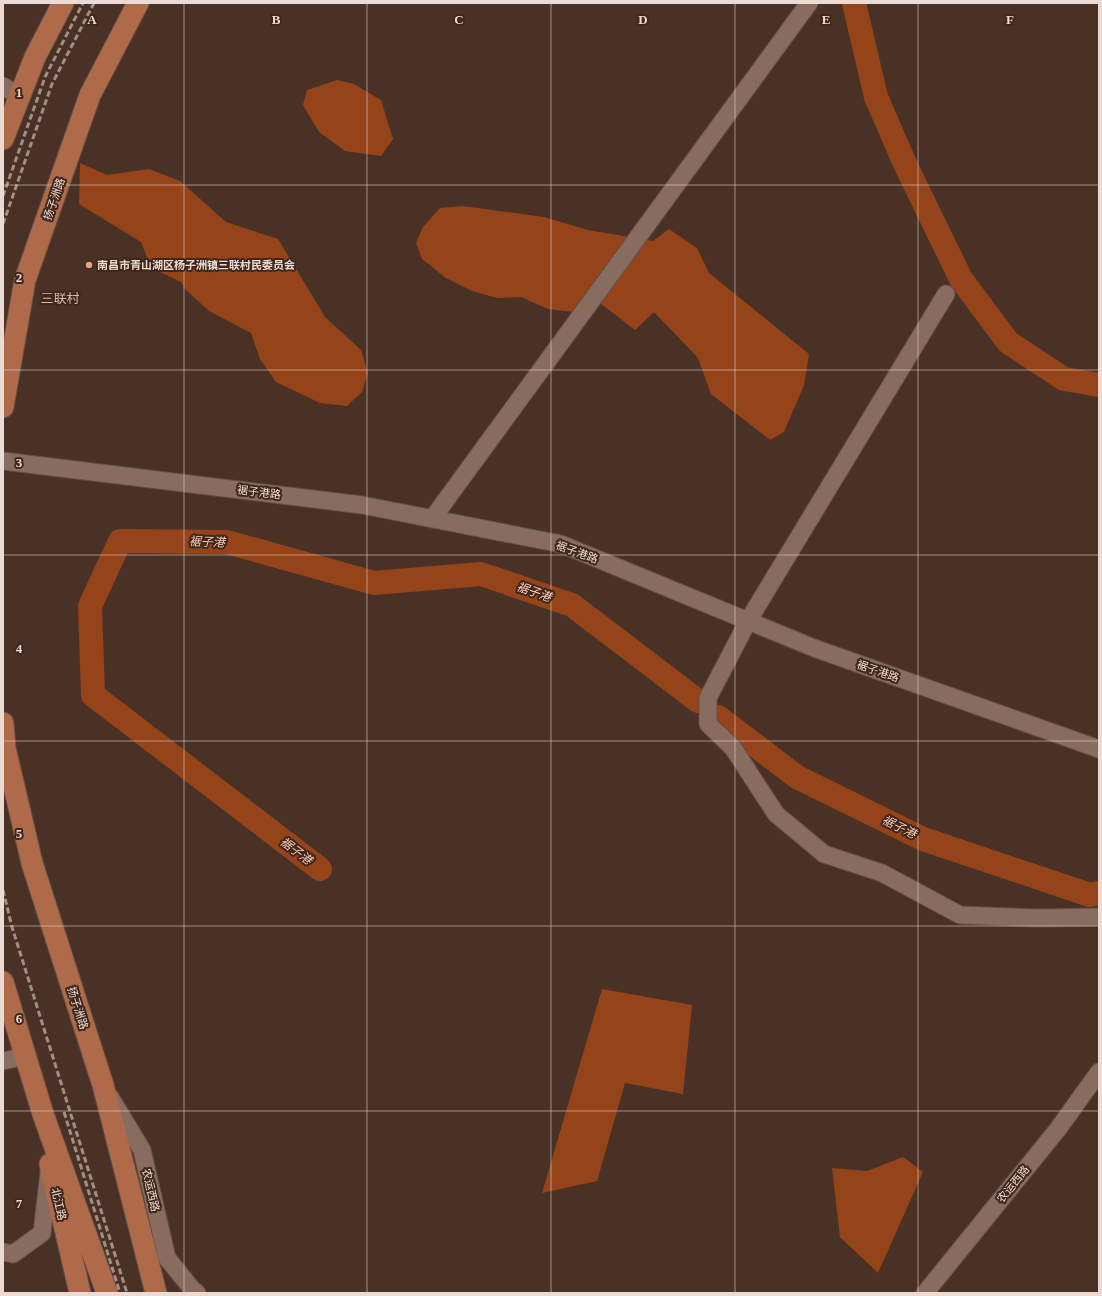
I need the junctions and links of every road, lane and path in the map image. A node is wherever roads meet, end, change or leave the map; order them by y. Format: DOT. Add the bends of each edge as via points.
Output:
graph roads {
  1 [pos="63,3"];
  2 [pos="138,3"];
  3 [pos="809,3"];
  4 [pos="11,91"];
  5 [pos="3,139"];
  6 [pos="946,294"];
  7 [pos="3,407"];
  8 [pos="3,461"];
  9 [pos="432,519"];
  10 [pos="748,621"];
  11 [pos="3,723"];
  12 [pos="1099,749"];
  13 [pos="1099,917"];
  14 [pos="3,982"];
  15 [pos="26,1056"];
  16 [pos="3,1061"];
  17 [pos="1099,1072"];
  18 [pos="103,1085"];
  19 [pos="44,1114"];
  20 [pos="49,1163"];
  21 [pos="3,1252"];
  22 [pos="80,1293"];
  23 [pos="107,1293"];
  24 [pos="156,1293"];
  25 [pos="197,1293"];
  26 [pos="925,1293"];
  1 -- 4 [label="main road" via="35,57"];
  2 -- 7 [label="main road, 扬子洲路" via="90,94 26,280"];
  3 -- 9 [label="street"];
  4 -- 5 [label="main road"];
  6 -- 10 [label="street"];
  8 -- 9 [label="street, 裾子港路" via="362,505"];
  9 -- 10 [label="street, 裾子港路" via="561,544"];
  10 -- 12 [label="street, 裾子港路" via="814,648"];
  10 -- 13 [label="street" via="708,698 708,724 733,748 776,814 824,854 882,873 960,915"];
  11 -- 18 [label="main road, 扬子洲路" via="5,748 32,863"];
  14 -- 15 [label="main road"];
  15 -- 16 [label="street"];
  15 -- 19 [label="main road"];
  17 -- 26 [label="street, 农运西路" via="1058,1129"];
  18 -- 24 [label="main road, 扬子洲路"];
  18 -- 25 [label="street, 农运西路" via="142,1150 167,1258"];
  19 -- 20 [label="main road, 北江路"];
  19 -- 23 [label="main road"];
  20 -- 21 [label="street" via="42,1232 13,1254"];
  20 -- 22 [label="main road, 北江路"];
}
